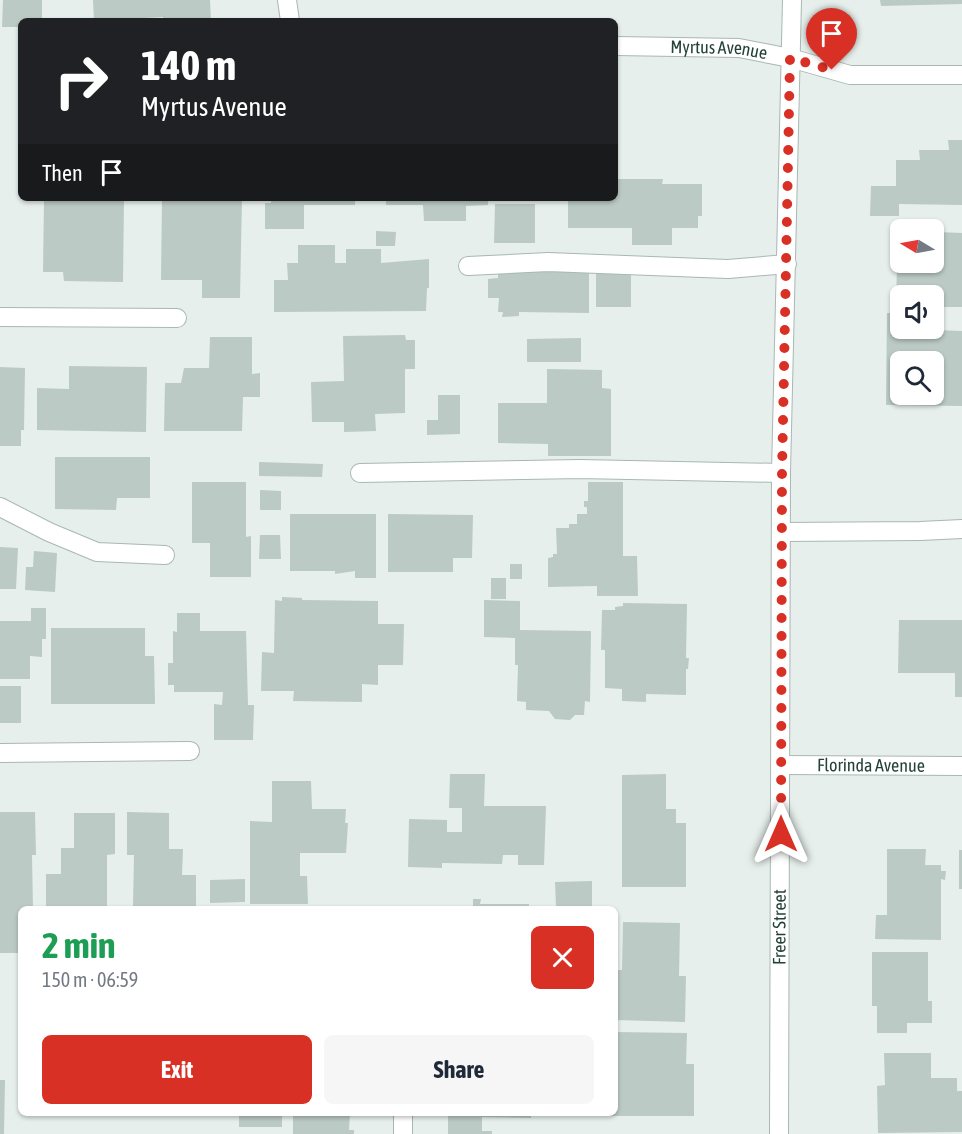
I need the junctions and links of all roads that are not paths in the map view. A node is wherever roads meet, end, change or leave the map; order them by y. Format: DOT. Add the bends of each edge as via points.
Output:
graph roads {
  1 [pos="287,0"];
  2 [pos="792,0"];
  3 [pos="290,18"];
  4 [pos="618,46"];
  5 [pos="790,58"];
  6 [pos="962,75"];
  7 [pos="787,264"];
  8 [pos="468,266"];
  9 [pos="0,317"];
  10 [pos="177,318"];
  11 [pos="360,473"];
  12 [pos="782,473"];
  13 [pos="0,507"];
  14 [pos="962,528"];
  15 [pos="782,532"];
  16 [pos="165,555"];
  17 [pos="190,751"];
  18 [pos="0,753"];
  19 [pos="781,765"];
  20 [pos="962,766"];
  21 [pos="403,1116"];
  22 [pos="403,1134"];
  23 [pos="779,1134"];
  1 -- 3 [label="street"];
  2 -- 5 [label="street, Freer Street"];
  4 -- 5 [label="street, Myrtus Avenue" via="740,48"];
  5 -- 6 [label="street, Myrtus Avenue" via="850,75"];
  5 -- 7 [label="street, Freer Street"];
  7 -- 8 [label="street" via="728,269 548,262"];
  7 -- 12 [label="street, Freer Street"];
  9 -- 10 [label="street"];
  11 -- 12 [label="street" via="580,469"];
  12 -- 15 [label="street, Freer Street"];
  13 -- 16 [label="street" via="97,552"];
  14 -- 15 [label="street"];
  15 -- 19 [label="street, Freer Street"];
  17 -- 18 [label="street"];
  19 -- 20 [label="street, Florinda Avenue"];
  19 -- 23 [label="street, Freer Street"];
  21 -- 22 [label="street"];
}
